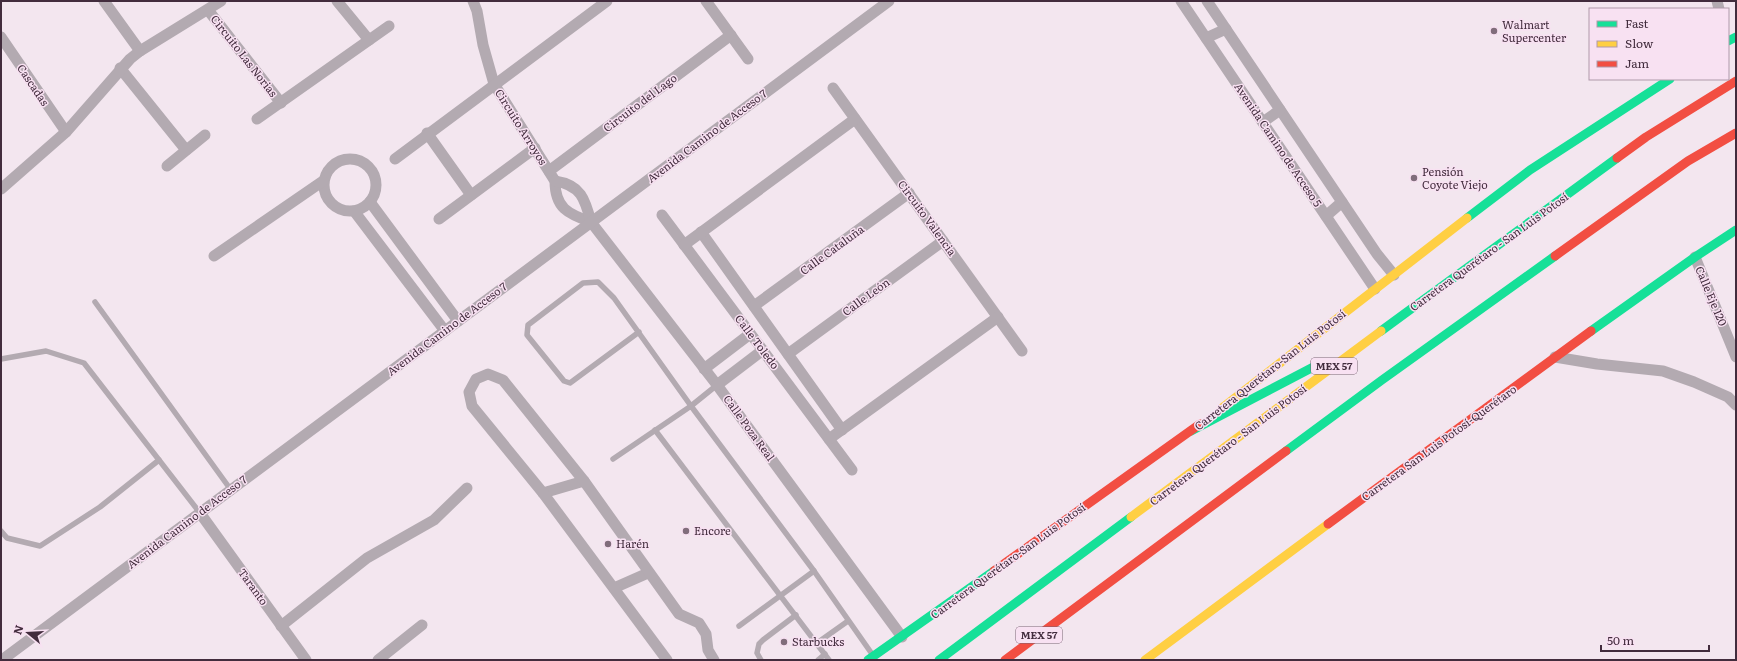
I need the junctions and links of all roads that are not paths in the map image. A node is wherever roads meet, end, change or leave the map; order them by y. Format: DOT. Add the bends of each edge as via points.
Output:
graph roads {
  1 [pos="104,1"];
  2 [pos="221,1"];
  3 [pos="337,1"];
  4 [pos="473,1"];
  5 [pos="607,1"];
  6 [pos="706,1"];
  7 [pos="889,1"];
  8 [pos="1181,1"];
  9 [pos="1207,1"];
  10 [pos="208,10"];
  11 [pos="389,26"];
  12 [pos="1226,29"];
  13 [pos="731,35"];
  14 [pos="1,37"];
  15 [pos="1206,38"];
  16 [pos="369,40"];
  17 [pos="140,50"];
  18 [pos="748,59"];
  19 [pos="120,68"];
  20 [pos="1668,80"];
  21 [pos="1736,81"];
  22 [pos="494,84"];
  23 [pos="833,88"];
  24 [pos="281,103"];
  25 [pos="1280,110"];
  26 [pos="258,119"];
  27 [pos="855,119"];
  28 [pos="1263,122"];
  29 [pos="66,132"];
  30 [pos="1736,133"];
  31 [pos="427,134"];
  32 [pos="205,135"];
  33 [pos="535,148"];
  34 [pos="186,150"];
  35 [pos="395,159"];
  36 [pos="167,166"];
  37 [pos="549,170"];
  38 [pos="324,181"];
  39 [pos="555,181"];
  40 [pos="1,189"];
  41 [pos="909,193"];
  42 [pos="471,195"];
  43 [pos="370,202"];
  44 [pos="1342,202"];
  45 [pos="354,211"];
  46 [pos="662,215"];
  47 [pos="1326,216"];
  48 [pos="438,219"];
  49 [pos="591,222"];
  50 [pos="1736,230"];
  51 [pos="701,232"];
  52 [pos="943,241"];
  53 [pos="684,244"];
  54 [pos="214,256"];
  55 [pos="1695,257"];
  56 [pos="418,268"];
  57 [pos="1394,275"];
  58 [pos="405,278"];
  59 [pos="1375,289"];
  60 [pos="95,302"];
  61 [pos="754,306"];
  62 [pos="998,316"];
  63 [pos="458,321"];
  64 [pos="445,331"];
  65 [pos="639,332"];
  66 [pos="1380,332"];
  67 [pos="750,334"];
  68 [pos="763,350"];
  69 [pos="1022,351"];
  70 [pos="788,354"];
  71 [pos="1555,357"];
  72 [pos="1736,357"];
  73 [pos="1,359"];
  74 [pos="704,369"];
  75 [pos="717,385"];
  76 [pos="1736,405"];
  77 [pos="691,406"];
  78 [pos="655,430"];
  79 [pos="842,430"];
  80 [pos="1190,431"];
  81 [pos="829,439"];
  82 [pos="614,459"];
  83 [pos="159,460"];
  84 [pos="852,470"];
  85 [pos="584,481"];
  86 [pos="467,488"];
  87 [pos="231,490"];
  88 [pos="543,493"];
  89 [pos="200,513"];
  90 [pos="1,531"];
  91 [pos="814,571"];
  92 [pos="648,573"];
  93 [pos="614,588"];
  94 [pos="781,595"];
  95 [pos="796,615"];
  96 [pos="848,620"];
  97 [pos="422,625"];
  98 [pos="280,626"];
  99 [pos="739,626"];
  100 [pos="902,637"];
  101 [pos="817,643"];
  102 [pos="825,654"];
  103 [pos="4,657"];
  104 [pos="871,658"];
  105 [pos="306,660"];
  106 [pos="378,660"];
  107 [pos="667,660"];
  108 [pos="714,660"];
  109 [pos="761,660"];
  110 [pos="818,660"];
  111 [pos="829,660"];
  112 [pos="939,660"];
  113 [pos="1005,660"];
  114 [pos="1145,660"];
  1 -- 17 [label="street"];
  2 -- 10 [label="street"];
  3 -- 16 [label="street"];
  4 -- 22 [label="street, Circuito Arroyos" via="478,11 483,45"];
  5 -- 22 [label="street"];
  6 -- 13 [label="street"];
  7 -- 49 [label="street, Avenida Camino de Acceso 7"];
  8 -- 15 [label="street, Avenida Camino de Acceso 5"];
  9 -- 12 [label="street, Avenida Camino de Acceso 5"];
  10 -- 17 [label="street"];
  10 -- 24 [label="street, Circuito Las Norias"];
  11 -- 16 [label="street, Circuito Las Norias"];
  12 -- 15 [label="street"];
  12 -- 25 [label="street, Avenida Camino de Acceso 5"];
  13 -- 18 [label="street"];
  13 -- 37 [label="street, Circuito del Lago"];
  14 -- 29 [label="street, Cascadas"];
  15 -- 28 [label="street, Avenida Camino de Acceso 5"];
  16 -- 24 [label="street, Circuito Las Norias"];
  17 -- 19 [label="street"];
  19 -- 29 [label="street"];
  19 -- 34 [label="street"];
  20 -- 57 [label="main road, Carretera Querétaro-San Luis Potosí" via="1530,170"];
  21 -- 66 [label="main road, Carretera Querétaro - San Luis Potosí / MEX 57" via="1646,137"];
  22 -- 31 [label="street"];
  22 -- 33 [label="street, Circuito Arroyos"];
  23 -- 27 [label="street, Circuito Valencia"];
  24 -- 26 [label="street, Circuito Las Norias"];
  25 -- 28 [label="street"];
  25 -- 44 [label="street, Avenida Camino de Acceso 5"];
  27 -- 41 [label="street, Circuito Valencia"];
  27 -- 51 [label="street"];
  28 -- 47 [label="street, Avenida Camino de Acceso 5"];
  29 -- 40 [label="street"];
  30 -- 113 [label="main road, MEX 57" via="1688,161 1382,380"];
  31 -- 35 [label="street"];
  31 -- 42 [label="street"];
  32 -- 34 [label="street"];
  33 -- 37 [label="street, Circuito Arroyos"];
  33 -- 42 [label="street"];
  34 -- 36 [label="street"];
  37 -- 39 [label="street, Circuito Arroyos"];
  38 -- 43 [label="street" via="329,169 339,161 357,159 365,163 373,173 376,186"];
  38 -- 45 [label="street" via="326,198 346,211"];
  38 -- 54 [label="street"];
  39 -- 49 [label="street" via="570,185 582,196"];
  39 -- 49 [label="street, Circuito Arroyos" via="558,201 564,209"];
  41 -- 52 [label="street, Circuito Valencia"];
  41 -- 61 [label="street, Calle Cataluña"];
  42 -- 48 [label="street"];
  43 -- 45 [label="street"];
  43 -- 56 [label="street"];
  44 -- 47 [label="street"];
  44 -- 57 [label="street, Avenida Camino de Acceso 5"];
  45 -- 58 [label="street"];
  46 -- 53 [label="street, Calle Toledo"];
  47 -- 59 [label="street, Avenida Camino de Acceso 5"];
  49 -- 63 [label="street, Avenida Camino de Acceso 7"];
  49 -- 74 [label="street, Calle Poza Real"];
  50 -- 55 [label="main road, Carretera San Luis Potosí-Querétaro"];
  51 -- 53 [label="street"];
  51 -- 61 [label="street, Calle Toledo"];
  52 -- 62 [label="street, Circuito Valencia"];
  52 -- 70 [label="street, Calle León"];
  53 -- 67 [label="street, Calle Toledo"];
  55 -- 71 [label="main road, Carretera San Luis Potosí-Querétaro"];
  55 -- 72 [label="street, Calle Eje 120"];
  56 -- 58 [label="street"];
  56 -- 63 [label="street"];
  57 -- 59 [label="main road, Carretera Querétaro-San Luis Potosí"];
  58 -- 64 [label="street"];
  59 -- 80 [label="main road, Carretera Querétaro-San Luis Potosí"];
  60 -- 87 [label="lane"];
  61 -- 70 [label="street, Calle Toledo"];
  62 -- 69 [label="street, Circuito Valencia"];
  62 -- 79 [label="street"];
  63 -- 64 [label="street, Avenida Camino de Acceso 7"];
  64 -- 87 [label="street, Avenida Camino de Acceso 7"];
  65 -- 65 [label="lane" via="614,298 598,282 583,283 528,325 527,335 564,381 570,383"];
  65 -- 77 [label="lane"];
  66 -- 80 [label="main road"];
  66 -- 112 [label="main road, Carretera Querétaro - San Luis Potosí / MEX 57"];
  67 -- 68 [label="street, Calle Toledo"];
  67 -- 74 [label="street"];
  68 -- 75 [label="street"];
  68 -- 81 [label="street, Calle Toledo"];
  70 -- 79 [label="street, Calle Toledo"];
  71 -- 76 [label="street" via="1663,371 1728,397"];
  71 -- 114 [label="main road, Carretera San Luis Potosí-Querétaro"];
  73 -- 83 [label="lane" via="46,351 84,363"];
  74 -- 75 [label="street, Calle Poza Real"];
  75 -- 77 [label="lane"];
  75 -- 100 [label="street, Calle Poza Real"];
  77 -- 78 [label="lane"];
  77 -- 91 [label="lane"];
  78 -- 82 [label="lane"];
  78 -- 94 [label="lane"];
  79 -- 81 [label="street"];
  80 -- 100 [label="main road, Carretera Querétaro-San Luis Potosí"];
  81 -- 84 [label="street, Calle Toledo"];
  83 -- 89 [label="lane"];
  83 -- 90 [label="lane" via="100,507 40,546 7,538"];
  85 -- 88 [label="street"];
  85 -- 88 [label="street" via="503,380 488,374 476,379 469,392 472,406"];
  85 -- 92 [label="street"];
  86 -- 98 [label="street" via="434,520 367,558"];
  87 -- 89 [label="street, Avenida Camino de Acceso 7"];
  88 -- 93 [label="street"];
  89 -- 98 [label="street, Taranto"];
  89 -- 103 [label="street, Avenida Camino de Acceso 7"];
  91 -- 94 [label="lane"];
  91 -- 96 [label="lane"];
  92 -- 93 [label="street"];
  92 -- 108 [label="street" via="679,614 699,623 706,634 708,650"];
  93 -- 107 [label="street"];
  94 -- 95 [label="lane"];
  94 -- 99 [label="lane"];
  95 -- 101 [label="lane"];
  95 -- 109 [label="lane" via="759,644 757,653"];
  96 -- 101 [label="lane"];
  96 -- 104 [label="lane"];
  97 -- 106 [label="street"];
  98 -- 105 [label="street, Taranto"];
  100 -- 104 [label="main road, Carretera Querétaro-San Luis Potosí"];
  101 -- 102 [label="lane"];
  102 -- 110 [label="lane"];
  102 -- 111 [label="lane"];
}
